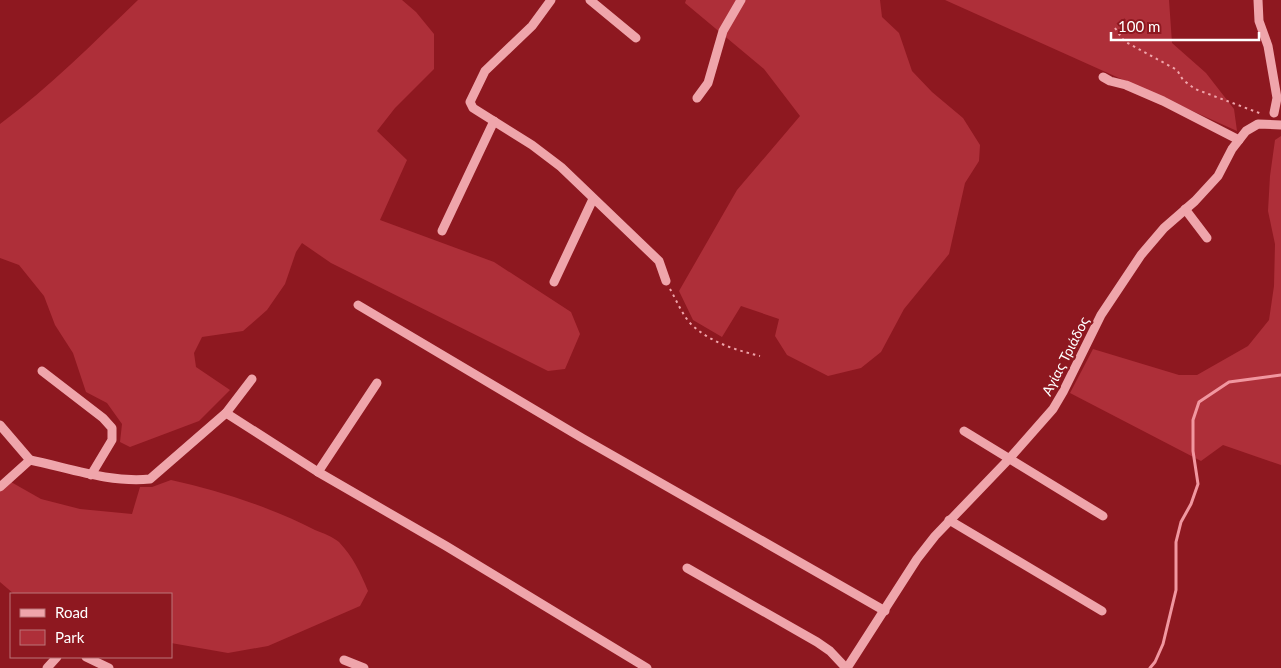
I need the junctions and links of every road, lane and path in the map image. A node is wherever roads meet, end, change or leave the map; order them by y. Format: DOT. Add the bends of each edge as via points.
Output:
graph roads {
  1 [pos="551,0"];
  2 [pos="590,0"];
  3 [pos="741,0"];
  4 [pos="1258,0"];
  5 [pos="1115,28"];
  6 [pos="636,38"];
  7 [pos="1103,77"];
  8 [pos="697,98"];
  9 [pos="1273,117"];
  10 [pos="494,121"];
  11 [pos="1281,125"];
  12 [pos="1239,140"];
  13 [pos="593,199"];
  14 [pos="1185,209"];
  15 [pos="442,231"];
  16 [pos="1207,238"];
  17 [pos="666,281"];
  18 [pos="554,282"];
  19 [pos="358,305"];
  20 [pos="760,356"];
  21 [pos="42,371"];
  22 [pos="252,379"];
  23 [pos="377,383"];
  24 [pos="226,414"];
  25 [pos="0,425"];
  26 [pos="964,431"];
  27 [pos="1009,459"];
  28 [pos="30,460"];
  29 [pos="318,472"];
  30 [pos="91,475"];
  31 [pos="0,487"];
  32 [pos="1103,516"];
  33 [pos="949,520"];
  34 [pos="687,568"];
  35 [pos="885,611"];
  36 [pos="1102,611"];
  37 [pos="56,658"];
  38 [pos="88,658"];
  39 [pos="344,660"];
  40 [pos="47,668"];
  41 [pos="109,668"];
  42 [pos="364,668"];
  43 [pos="646,668"];
  44 [pos="846,668"];
  1 -- 10 [label="street" via="532,26 485,71 470,102 473,108"];
  2 -- 6 [label="street"];
  3 -- 8 [label="street" via="723,31 708,83"];
  4 -- 9 [label="street" via="1259,20 1268,46 1277,98"];
  5 -- 9 [label="path" via="1124,41 1177,70 1183,80 1195,89"];
  7 -- 12 [label="street" via="1163,101"];
  9 -- 11 [label="street, Αγίας Τριάδος"];
  9 -- 12 [label="street, Αγίας Τριάδος" via="1246,131"];
  10 -- 13 [label="street" via="561,167"];
  10 -- 15 [label="street"];
  12 -- 14 [label="street, Αγίας Τριάδος" via="1218,176"];
  13 -- 17 [label="street" via="659,261"];
  13 -- 18 [label="street"];
  14 -- 16 [label="street"];
  14 -- 27 [label="street, Αγίας Τριάδος" via="1141,255 1101,315 1053,408"];
  17 -- 20 [label="path" via="692,325 730,348"];
  19 -- 35 [label="street"];
  21 -- 30 [label="street" via="112,428 112,440"];
  22 -- 24 [label="street"];
  23 -- 29 [label="street"];
  24 -- 29 [label="street"];
  24 -- 30 [label="street" via="150,479"];
  25 -- 28 [label="street"];
  26 -- 27 [label="street"];
  27 -- 32 [label="street"];
  27 -- 33 [label="street, Αγίας Τριάδος"];
  28 -- 30 [label="street"];
  28 -- 31 [label="street"];
  29 -- 43 [label="street"];
  33 -- 35 [label="street, Αγίας Τριάδος" via="918,559"];
  33 -- 36 [label="street"];
  34 -- 44 [label="street" via="817,642"];
  35 -- 44 [label="street, Αγίας Τριάδος"];
  37 -- 40 [label="street"];
  38 -- 41 [label="street"];
  39 -- 42 [label="street"];
}
